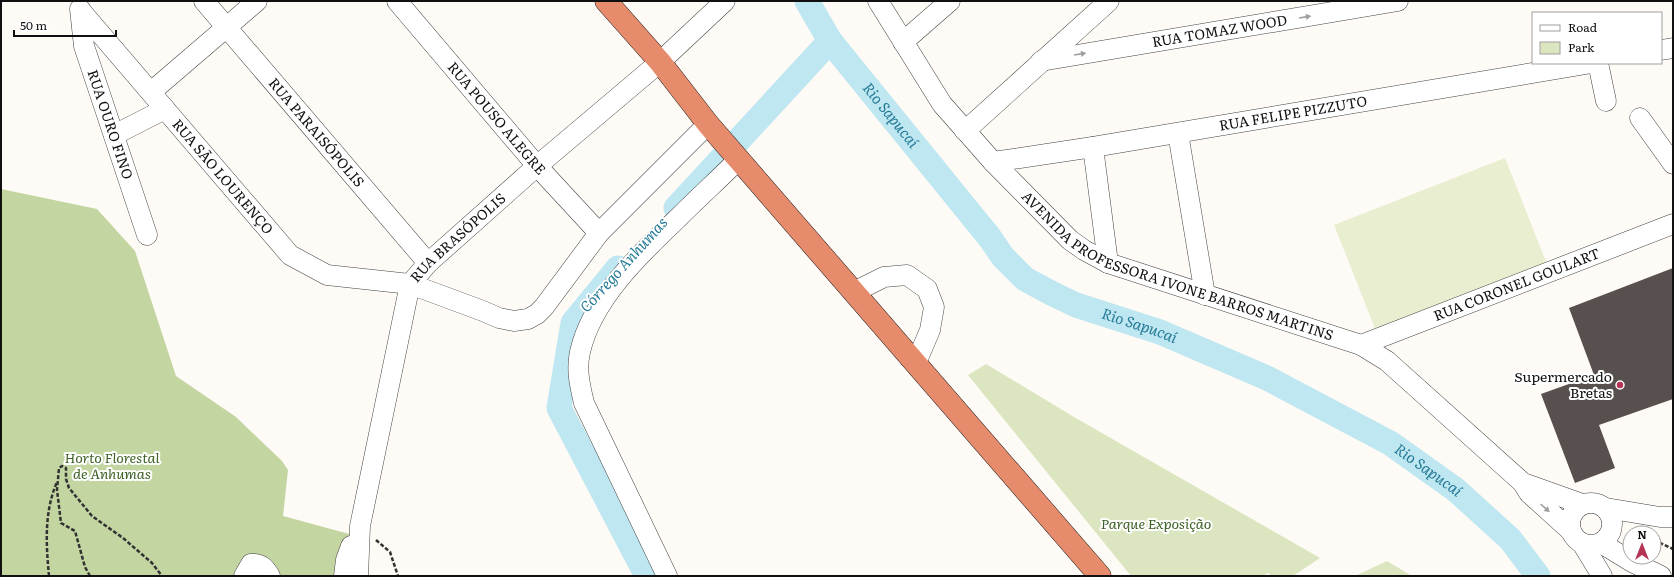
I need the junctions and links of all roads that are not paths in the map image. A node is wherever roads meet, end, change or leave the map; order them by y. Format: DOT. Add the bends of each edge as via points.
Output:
graph roads {
  1 [pos="204,1"];
  2 [pos="257,1"];
  3 [pos="397,1"];
  4 [pos="606,1"];
  5 [pos="725,1"];
  6 [pos="878,1"];
  7 [pos="950,1"];
  8 [pos="1109,1"];
  9 [pos="1398,1"];
  10 [pos="80,6"];
  11 [pos="226,26"];
  12 [pos="903,42"];
  13 [pos="1673,48"];
  14 [pos="1662,50"];
  15 [pos="1042,61"];
  16 [pos="660,62"];
  17 [pos="1586,64"];
  18 [pos="1598,64"];
  19 [pos="151,92"];
  20 [pos="1606,101"];
  21 [pos="165,108"];
  22 [pos="1640,118"];
  23 [pos="712,128"];
  24 [pos="964,131"];
  25 [pos="1178,133"];
  26 [pos="114,135"];
  27 [pos="1093,147"];
  28 [pos="1670,152"];
  29 [pos="736,156"];
  30 [pos="993,162"];
  31 [pos="537,166"];
  32 [pos="1673,224"];
  33 [pos="599,234"];
  34 [pos="147,235"];
  35 [pos="428,263"];
  36 [pos="1108,263"];
  37 [pos="410,284"];
  38 [pos="854,292"];
  39 [pos="1205,295"];
  40 [pos="1361,345"];
  41 [pos="916,363"];
  42 [pos="1523,483"];
  43 [pos="1582,504"];
  44 [pos="1606,508"];
  45 [pos="1667,517"];
  46 [pos="360,526"];
  47 [pos="1612,528"];
  48 [pos="1584,539"];
  49 [pos="244,576"];
  50 [pos="270,576"];
  51 [pos="344,576"];
  52 [pos="358,576"];
  53 [pos="666,576"];
  54 [pos="1100,576"];
  55 [pos="1602,576"];
  56 [pos="1661,576"];
  1 -- 11 [label="street, RUA PARAISÓPOLIS"];
  2 -- 11 [label="street"];
  3 -- 31 [label="street, RUA POUSO ALEGRE"];
  4 -- 16 [label="highway"];
  5 -- 16 [label="street, RUA BRASÓPOLIS"];
  6 -- 12 [label="street, AVENIDA PROFESSORA IVONE BARROS MARTINS"];
  7 -- 12 [label="street"];
  8 -- 15 [label="street"];
  15 -- 9 [label="street, RUA TOMAZ WOOD, one-way"];
  10 -- 19 [label="street, RUA SÃO LOURENÇO"];
  10 -- 26 [label="street, RUA OURO FINO" via="84,46"];
  11 -- 19 [label="street"];
  11 -- 35 [label="street, RUA PARAISÓPOLIS"];
  12 -- 24 [label="street, AVENIDA PROFESSORA IVONE BARROS MARTINS" via="942,104"];
  13 -- 14 [label="street"];
  15 -- 24 [label="street"];
  16 -- 23 [label="highway"];
  16 -- 31 [label="street, RUA BRASÓPOLIS"];
  17 -- 25 [label="street, RUA FELIPE PIZZUTO"];
  18 -- 20 [label="street"];
  19 -- 21 [label="street, RUA SÃO LOURENÇO"];
  21 -- 26 [label="street"];
  21 -- 37 [label="street, RUA SÃO LOURENÇO" via="290,256 327,274"];
  22 -- 28 [label="street"];
  23 -- 29 [label="highway"];
  23 -- 33 [label="street, RUA SÃO LOURENÇO"];
  24 -- 30 [label="street, AVENIDA PROFESSORA IVONE BARROS MARTINS"];
  25 -- 27 [label="street, RUA FELIPE PIZZUTO"];
  25 -- 39 [label="street"];
  26 -- 34 [label="street, RUA OURO FINO"];
  27 -- 30 [label="street, RUA FELIPE PIZZUTO"];
  27 -- 36 [label="street"];
  29 -- 38 [label="highway"];
  29 -- 53 [label="street" via="639,256 605,299 589,327 580,352 578,378 584,403"];
  30 -- 36 [label="street, AVENIDA PROFESSORA IVONE BARROS MARTINS" via="1070,240"];
  31 -- 33 [label="street, RUA POUSO ALEGRE"];
  31 -- 35 [label="street, RUA BRASÓPOLIS"];
  32 -- 40 [label="street, RUA CORONEL GOULART"];
  33 -- 37 [label="street, RUA SÃO LOURENÇO" via="544,307 528,318 514,321 499,318"];
  35 -- 37 [label="street, RUA BRASÓPOLIS"];
  36 -- 39 [label="street, AVENIDA PROFESSORA IVONE BARROS MARTINS"];
  37 -- 46 [label="street, RUA BRASÓPOLIS"];
  38 -- 41 [label="highway"];
  38 -- 41 [label="street" via="884,277 907,275 927,289 934,307 930,330"];
  39 -- 40 [label="street, AVENIDA PROFESSORA IVONE BARROS MARTINS"];
  40 -- 42 [label="street, AVENIDA PROFESSORA IVONE BARROS MARTINS" via="1387,361"];
  41 -- 54 [label="highway"];
  42 -- 43 [label="street, AVENIDA PROFESSORA IVONE BARROS MARTINS"];
  42 -- 48 [label="street, AVENIDA PROFESSORA IVONE BARROS MARTINS, one-way" via="1529,493"];
  43 -- 44 [label="street" via="1600,504"];
  43 -- 48 [label="street" via="1570,518"];
  44 -- 45 [label="street"];
  44 -- 47 [label="street" via="1613,521"];
  45 -- 47 [label="street"];
  46 -- 51 [label="street" via="346,560"];
  46 -- 52 [label="street, RUA BRASÓPOLIS"];
  47 -- 48 [label="street" via="1610,534"];
  48 -- 55 [label="street, AVENIDA PROFESSORA IVONE BARROS MARTINS"];
  48 -- 56 [label="street"];
  49 -- 50 [label="street" via="251,564 258,563"];
}
